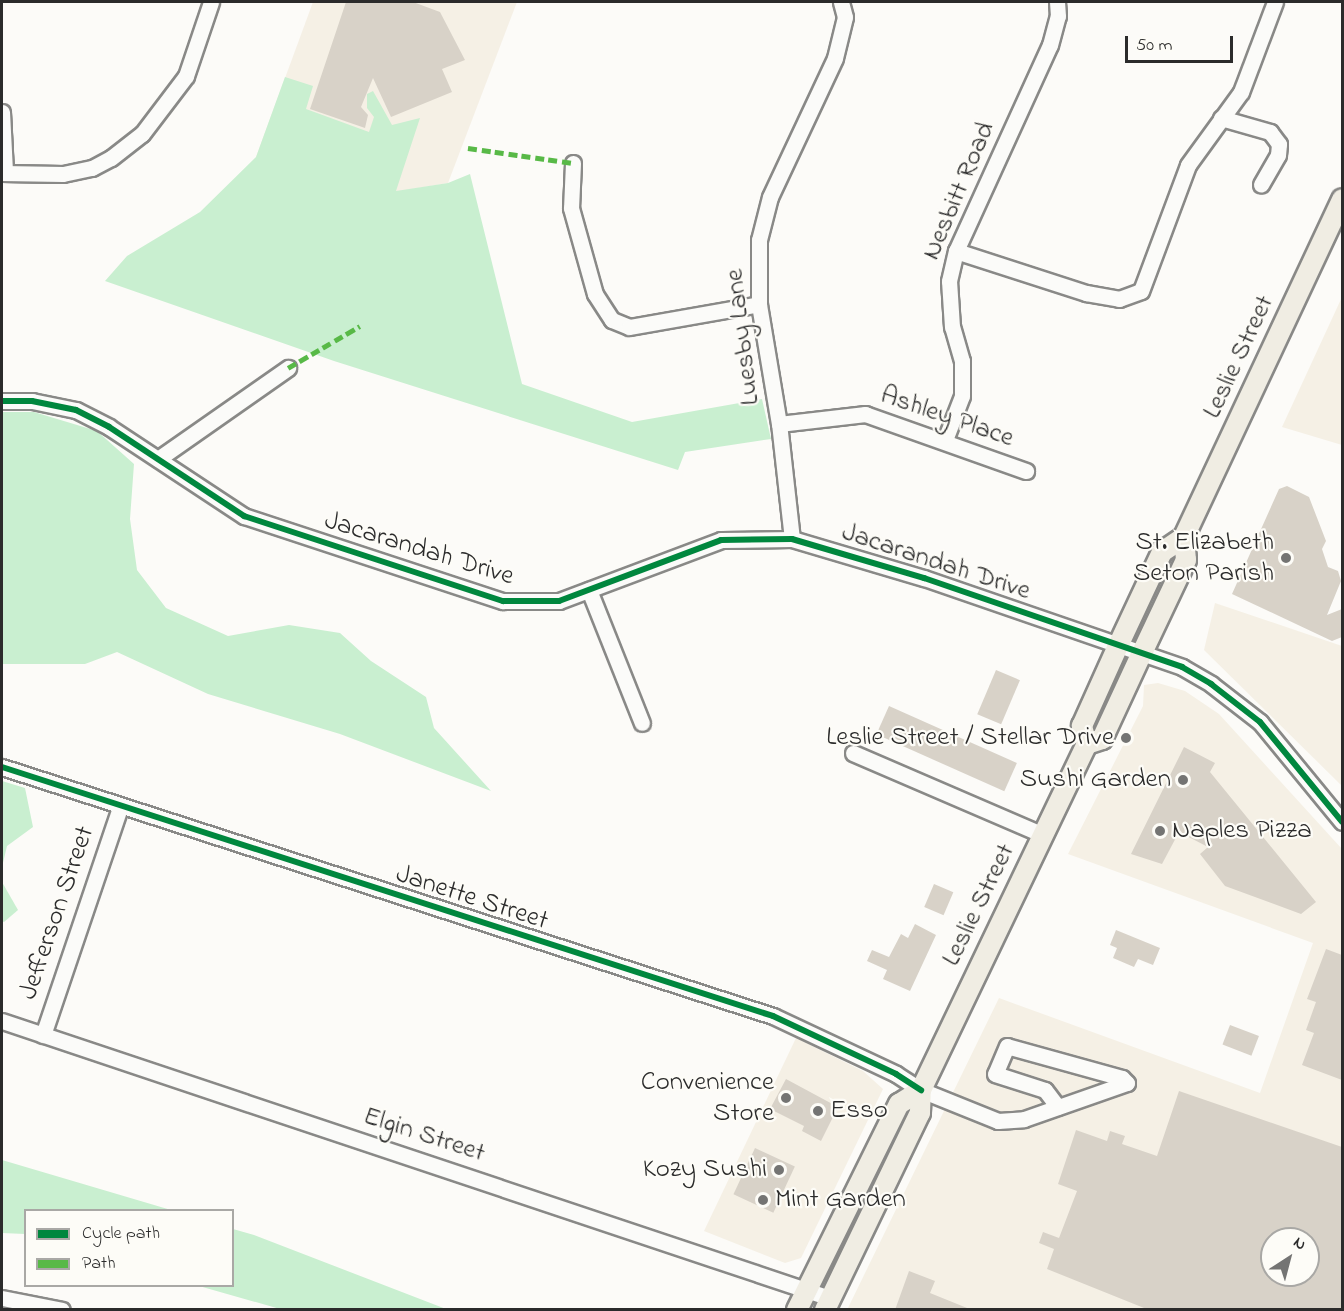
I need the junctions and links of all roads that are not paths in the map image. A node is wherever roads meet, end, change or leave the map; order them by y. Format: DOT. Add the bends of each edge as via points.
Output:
graph roads {
  1 [pos="211,2"];
  2 [pos="841,2"];
  3 [pos="1057,2"];
  4 [pos="1275,2"];
  5 [pos="2,112"];
  6 [pos="1221,118"];
  7 [pos="573,163"];
  8 [pos="3,172"];
  9 [pos="1262,184"];
  10 [pos="1342,199"];
  11 [pos="956,251"];
  12 [pos="759,304"];
  13 [pos="288,368"];
  14 [pos="2,401"];
  15 [pos="779,424"];
  16 [pos="945,440"];
  17 [pos="158,459"];
  18 [pos="1026,471"];
  19 [pos="1184,537"];
  20 [pos="792,539"];
  21 [pos="589,591"];
  22 [pos="1118,646"];
  23 [pos="1142,653"];
  24 [pos="642,723"];
  25 [pos="1087,744"];
  26 [pos="853,753"];
  27 [pos="2,767"];
  28 [pos="120,807"];
  29 [pos="1342,822"];
  30 [pos="1043,835"];
  31 [pos="2,1021"];
  32 [pos="43,1035"];
  33 [pos="921,1090"];
  34 [pos="1058,1107"];
  35 [pos="806,1290"];
  36 [pos="2,1298"];
  37 [pos="828,1304"];
  38 [pos="62,1310"];
  39 [pos="797,1310"];
  1 -- 8 [label="street" via="186,76 142,134 111,159 92,168 63,174"];
  2 -- 12 [label="street, Luesby Lane" via="845,16 835,58 770,197 759,240"];
  3 -- 11 [label="street, Nesbitt Road" via="1058,16 1050,45"];
  4 -- 6 [label="street" via="1241,92"];
  5 -- 8 [label="street"];
  6 -- 9 [label="street" via="1270,132 1279,144 1278,155"];
  6 -- 11 [label="street" via="1188,165 1141,291 1119,299 1086,293"];
  7 -- 12 [label="street" via="571,208 595,294 612,320 629,327"];
  10 -- 19 [label="main road, Leslie Street"];
  11 -- 16 [label="street, Nesbitt Road" via="949,281 952,327 962,361 962,396"];
  12 -- 15 [label="street, Luesby Lane"];
  13 -- 17 [label="street"];
  14 -- 17 [label="street, Jacarandah Drive" via="32,401 76,410"];
  15 -- 16 [label="street, Ashley Place" via="865,414"];
  15 -- 20 [label="street, Luesby Lane"];
  16 -- 18 [label="street, Ashley Place"];
  17 -- 21 [label="street, Jacarandah Drive" via="244,516 503,601 560,601"];
  19 -- 22 [label="main road, Leslie Street" via="1162,552"];
  19 -- 23 [label="main road, Leslie Street" via="1186,560"];
  20 -- 21 [label="street, Jacarandah Drive" via="721,540"];
  20 -- 22 [label="street, Jacarandah Drive" via="924,578"];
  21 -- 24 [label="street"];
  22 -- 23 [label="street, Jacarandah Drive"];
  22 -- 25 [label="main road, Leslie Street" via="1082,726"];
  23 -- 25 [label="main road, Leslie Street" via="1102,739"];
  23 -- 29 [label="street, Jacarandah Drive" via="1182,668 1243,705"];
  25 -- 30 [label="main road, Leslie Street"];
  26 -- 30 [label="street"];
  27 -- 28 [label="street, Janette Street"];
  28 -- 32 [label="street, Jefferson Street"];
  28 -- 33 [label="street, Janette Street" via="773,1016 888,1070"];
  30 -- 33 [label="main road, Leslie Street"];
  31 -- 32 [label="street, Elgin Street"];
  32 -- 35 [label="street, Elgin Street"];
  33 -- 34 [label="street, Janette Street" via="998,1121 1024,1119"];
  33 -- 35 [label="main road, Leslie Street" via="899,1104"];
  33 -- 37 [label="main road, Leslie Street" via="920,1113"];
  34 -- 34 [label="street, Janette Street" via="1125,1086 1126,1080 1007,1046 995,1074 1045,1090"];
  35 -- 37 [label="street, Elgin Street"];
  35 -- 39 [label="main road, Leslie Street"];
  36 -- 38 [label="street"];
}
